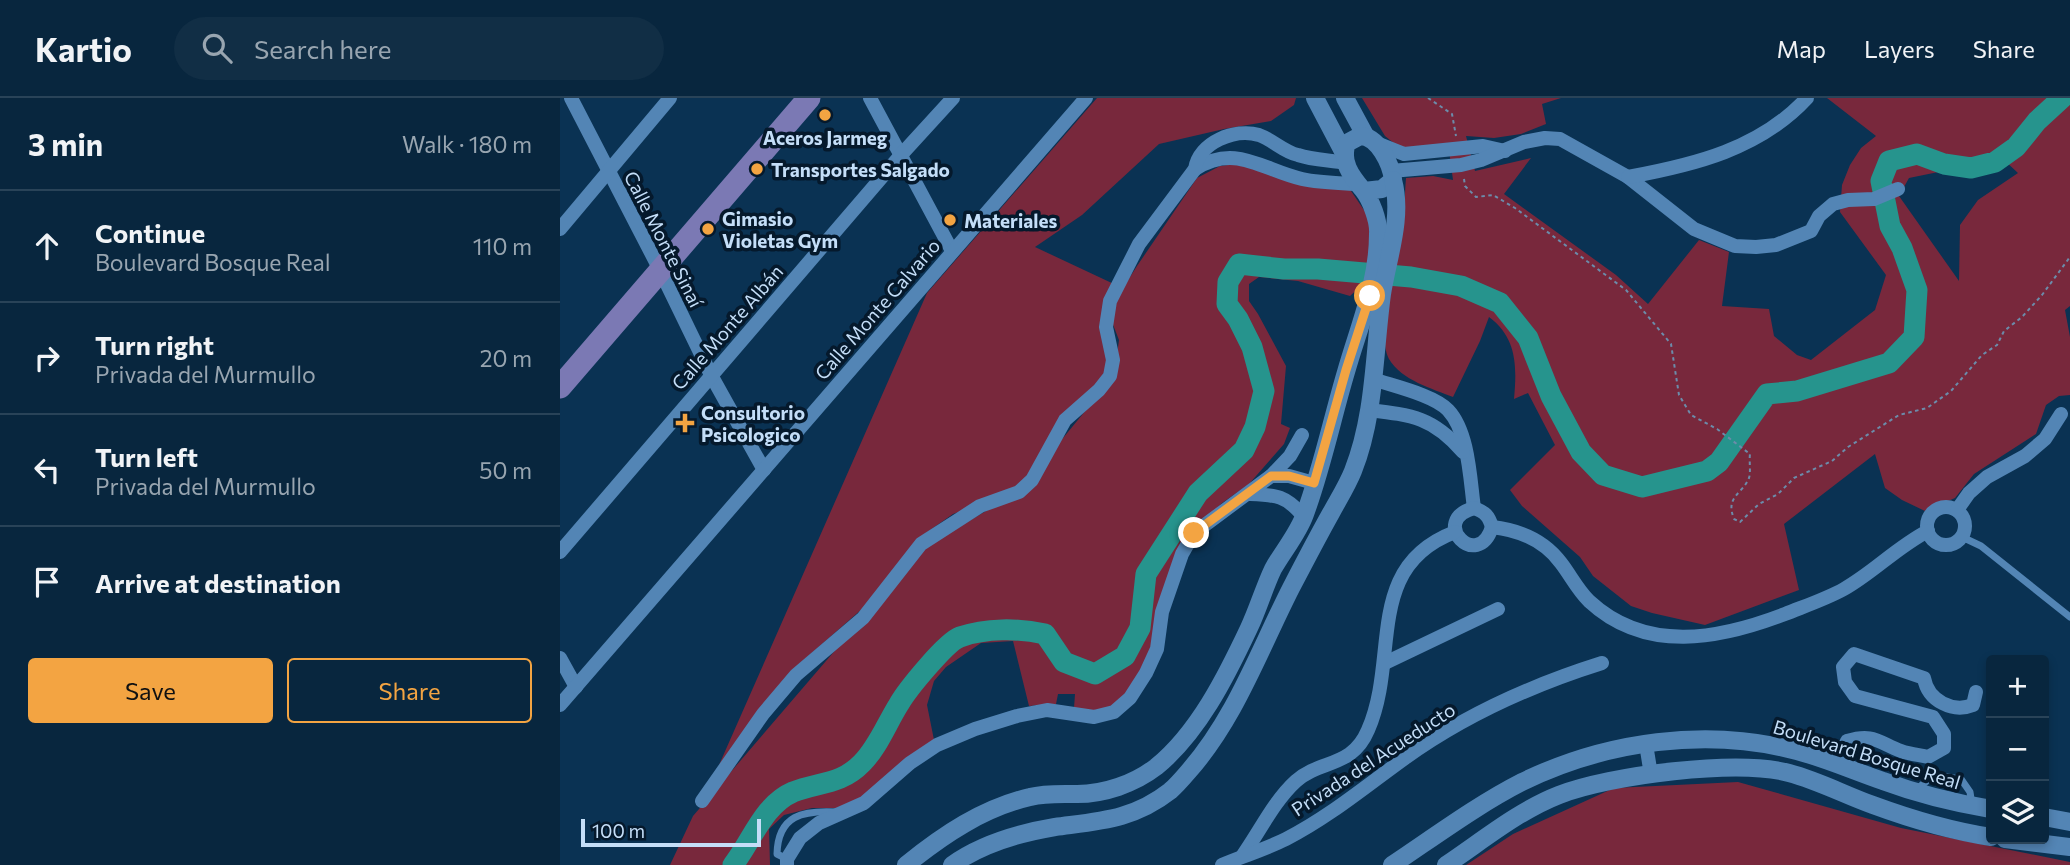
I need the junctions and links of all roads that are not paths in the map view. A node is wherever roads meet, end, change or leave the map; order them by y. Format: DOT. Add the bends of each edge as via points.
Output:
graph roads {
  1 [pos="571,98"];
  2 [pos="670,98"];
  3 [pos="809,98"];
  4 [pos="870,98"];
  5 [pos="953,98"];
  6 [pos="1086,98"];
  7 [pos="1315,98"];
  8 [pos="1345,98"];
  9 [pos="1807,98"];
  10 [pos="1369,138"];
  11 [pos="1505,151"];
  12 [pos="1295,155"];
  13 [pos="900,156"];
  14 [pos="1345,159"];
  15 [pos="1195,169"];
  16 [pos="608,172"];
  17 [pos="1392,175"];
  18 [pos="1290,176"];
  19 [pos="1628,177"];
  20 [pos="1360,187"];
  21 [pos="1887,194"];
  22 [pos="560,229"];
  23 [pos="1385,234"];
  24 [pos="952,251"];
  25 [pos="660,270"];
  26 [pos="1376,297"];
  27 [pos="711,375"];
  28 [pos="1373,379"];
  29 [pos="560,387"];
  30 [pos="1422,397"];
  31 [pos="1368,410"];
  32 [pos="2062,414"];
  33 [pos="1416,418"];
  34 [pos="1302,435"];
  35 [pos="1468,459"];
  36 [pos="764,470"];
  37 [pos="1271,476"];
  38 [pos="1314,483"];
  39 [pos="1249,494"];
  40 [pos="1474,509"];
  41 [pos="1956,510"];
  42 [pos="1304,517"];
  43 [pos="1492,527"];
  44 [pos="1455,531"];
  45 [pos="1928,531"];
  46 [pos="1962,537"];
  47 [pos="560,552"];
  48 [pos="1498,609"];
  49 [pos="2070,617"];
  50 [pos="1249,627"];
  51 [pos="1265,638"];
  52 [pos="560,658"];
  53 [pos="1385,663"];
  54 [pos="1602,663"];
  55 [pos="576,687"];
  56 [pos="1976,692"];
  57 [pos="560,705"];
  58 [pos="1646,744"];
  59 [pos="1845,746"];
  60 [pos="1814,757"];
  61 [pos="1850,767"];
  62 [pos="1651,775"];
  63 [pos="702,801"];
  64 [pos="1986,808"];
  65 [pos="845,813"];
  66 [pos="2049,818"];
  67 [pos="2070,822"];
  68 [pos="1986,836"];
  69 [pos="2046,844"];
  70 [pos="2070,847"];
  71 [pos="1242,856"];
  72 [pos="787,862"];
  73 [pos="906,865"];
  74 [pos="952,865"];
  75 [pos="1222,865"];
  76 [pos="1392,865"];
  77 [pos="1446,865"];
  1 -- 16 [label="street, Calle Monte Sinaí"];
  2 -- 16 [label="street"];
  3 -- 25 [label="main road"];
  4 -- 13 [label="street"];
  5 -- 13 [label="street, Calle Monte Albán"];
  6 -- 24 [label="street, Calle Monte Calvario"];
  7 -- 14 [label="street"];
  8 -- 10 [label="street"];
  9 -- 19 [label="street" via="1776,127 1735,149"];
  10 -- 11 [label="street" via="1404,154 1483,146"];
  10 -- 14 [label="street" via="1350,139"];
  10 -- 17 [label="street"];
  11 -- 17 [label="street" via="1461,165"];
  11 -- 19 [label="street" via="1524,142 1560,139"];
  12 -- 14 [label="street"];
  12 -- 15 [label="street" via="1258,135 1231,135 1206,149"];
  12 -- 18 [label="street" via="1287,168"];
  13 -- 24 [label="street"];
  13 -- 27 [label="street, Calle Monte Albán"];
  14 -- 20 [label="street"];
  15 -- 18 [label="street" via="1205,162 1244,158"];
  15 -- 63 [label="street" via="1139,244 1110,301 1106,327 1113,360 1110,376 1065,420 1032,480 1019,492 981,506 921,544 863,618 796,676 763,714"];
  16 -- 22 [label="street"];
  16 -- 25 [label="street, Calle Monte Sinaí"];
  17 -- 20 [label="street" via="1382,189"];
  17 -- 23 [label="street" via="1397,218"];
  18 -- 20 [label="street"];
  19 -- 21 [label="street" via="1694,229 1735,246 1776,245 1811,231 1832,204"];
  20 -- 23 [label="street"];
  23 -- 26 [label="street"];
  24 -- 36 [label="street, Calle Monte Calvario"];
  25 -- 27 [label="street, Calle Monte Sinaí"];
  25 -- 29 [label="main road"];
  26 -- 28 [label="street"];
  26 -- 38 [label="street" via="1346,370"];
  27 -- 36 [label="street, Calle Monte Sinaí"];
  27 -- 47 [label="street, Calle Monte Albán"];
  28 -- 30 [label="street"];
  28 -- 31 [label="street"];
  30 -- 33 [label="street"];
  30 -- 35 [label="street" via="1448,410"];
  31 -- 33 [label="street"];
  31 -- 51 [label="street" via="1353,473"];
  32 -- 41 [label="street" via="2045,439 1987,477"];
  33 -- 35 [label="street" via="1446,432"];
  34 -- 37 [label="street"];
  35 -- 40 [label="street"];
  36 -- 55 [label="street, Calle Monte Calvario"];
  37 -- 38 [label="street"];
  37 -- 39 [label="street"];
  38 -- 42 [label="street"];
  39 -- 42 [label="street" via="1291,501"];
  39 -- 65 [label="street" via="1194,533 1162,612 1157,649 1130,698 1114,712 1094,717 1047,710 975,729 937,745"];
  40 -- 43 [label="street" via="1483,511"];
  40 -- 44 [label="street, Privada del Acueducto" via="1463,511 1455,520"];
  41 -- 45 [label="street" via="1944,507 1933,513"];
  41 -- 46 [label="street" via="1966,525"];
  42 -- 50 [label="street" via="1273,569"];
  43 -- 44 [label="street" via="1480,544 1460,541"];
  43 -- 45 [label="street" via="1509,528 1538,541 1601,612 1633,628 1672,638 1747,628 1813,604 1846,588 1906,542"];
  44 -- 53 [label="street, Privada del Acueducto" via="1434,540 1402,571 1394,591"];
  45 -- 46 [label="street" via="1940,544 1952,544"];
  46 -- 49 [label="lane" via="1981,546"];
  48 -- 53 [label="street"];
  50 -- 51 [label="street"];
  50 -- 73 [label="street" via="1197,720 1178,748 1153,770 1097,793 1031,797 999,807 961,824"];
  51 -- 74 [label="street" via="1213,741 1169,792 1119,819 1054,827 993,842"];
  52 -- 55 [label="street"];
  53 -- 71 [label="street, Privada del Acueducto" via="1368,731 1357,748 1298,780"];
  54 -- 71 [label="street, Privada del Acueducto" via="1552,679 1457,725 1327,815"];
  55 -- 57 [label="street, Calle Monte Calvario"];
  56 -- 59 [label="street" via="1973,705 1962,709 1939,702 1924,678 1854,654 1843,667 1845,682 1855,696 1933,717 1944,734 1944,748 1928,757 1862,737"];
  58 -- 60 [label="street, Boulevard Bosque Real" via="1708,739 1751,742"];
  58 -- 62 [label="street"];
  58 -- 76 [label="street, Boulevard Bosque Real" via="1589,755 1521,783"];
  59 -- 60 [label="street"];
  59 -- 61 [label="street"];
  60 -- 61 [label="street, Boulevard Bosque Real"];
  61 -- 64 [label="street, Boulevard Bosque Real" via="1916,791"];
  62 -- 68 [label="street" via="1748,768 1787,773 1873,805"];
  62 -- 77 [label="street" via="1559,795"];
  65 -- 72 [label="street" via="819,823 800,838"];
  65 -- 72 [label="lane" via="805,813 785,822 777,839 777,854"];
  66 -- 67 [label="street"];
  69 -- 70 [label="street"];
  71 -- 75 [label="street, Privada del Acueducto"];
}
